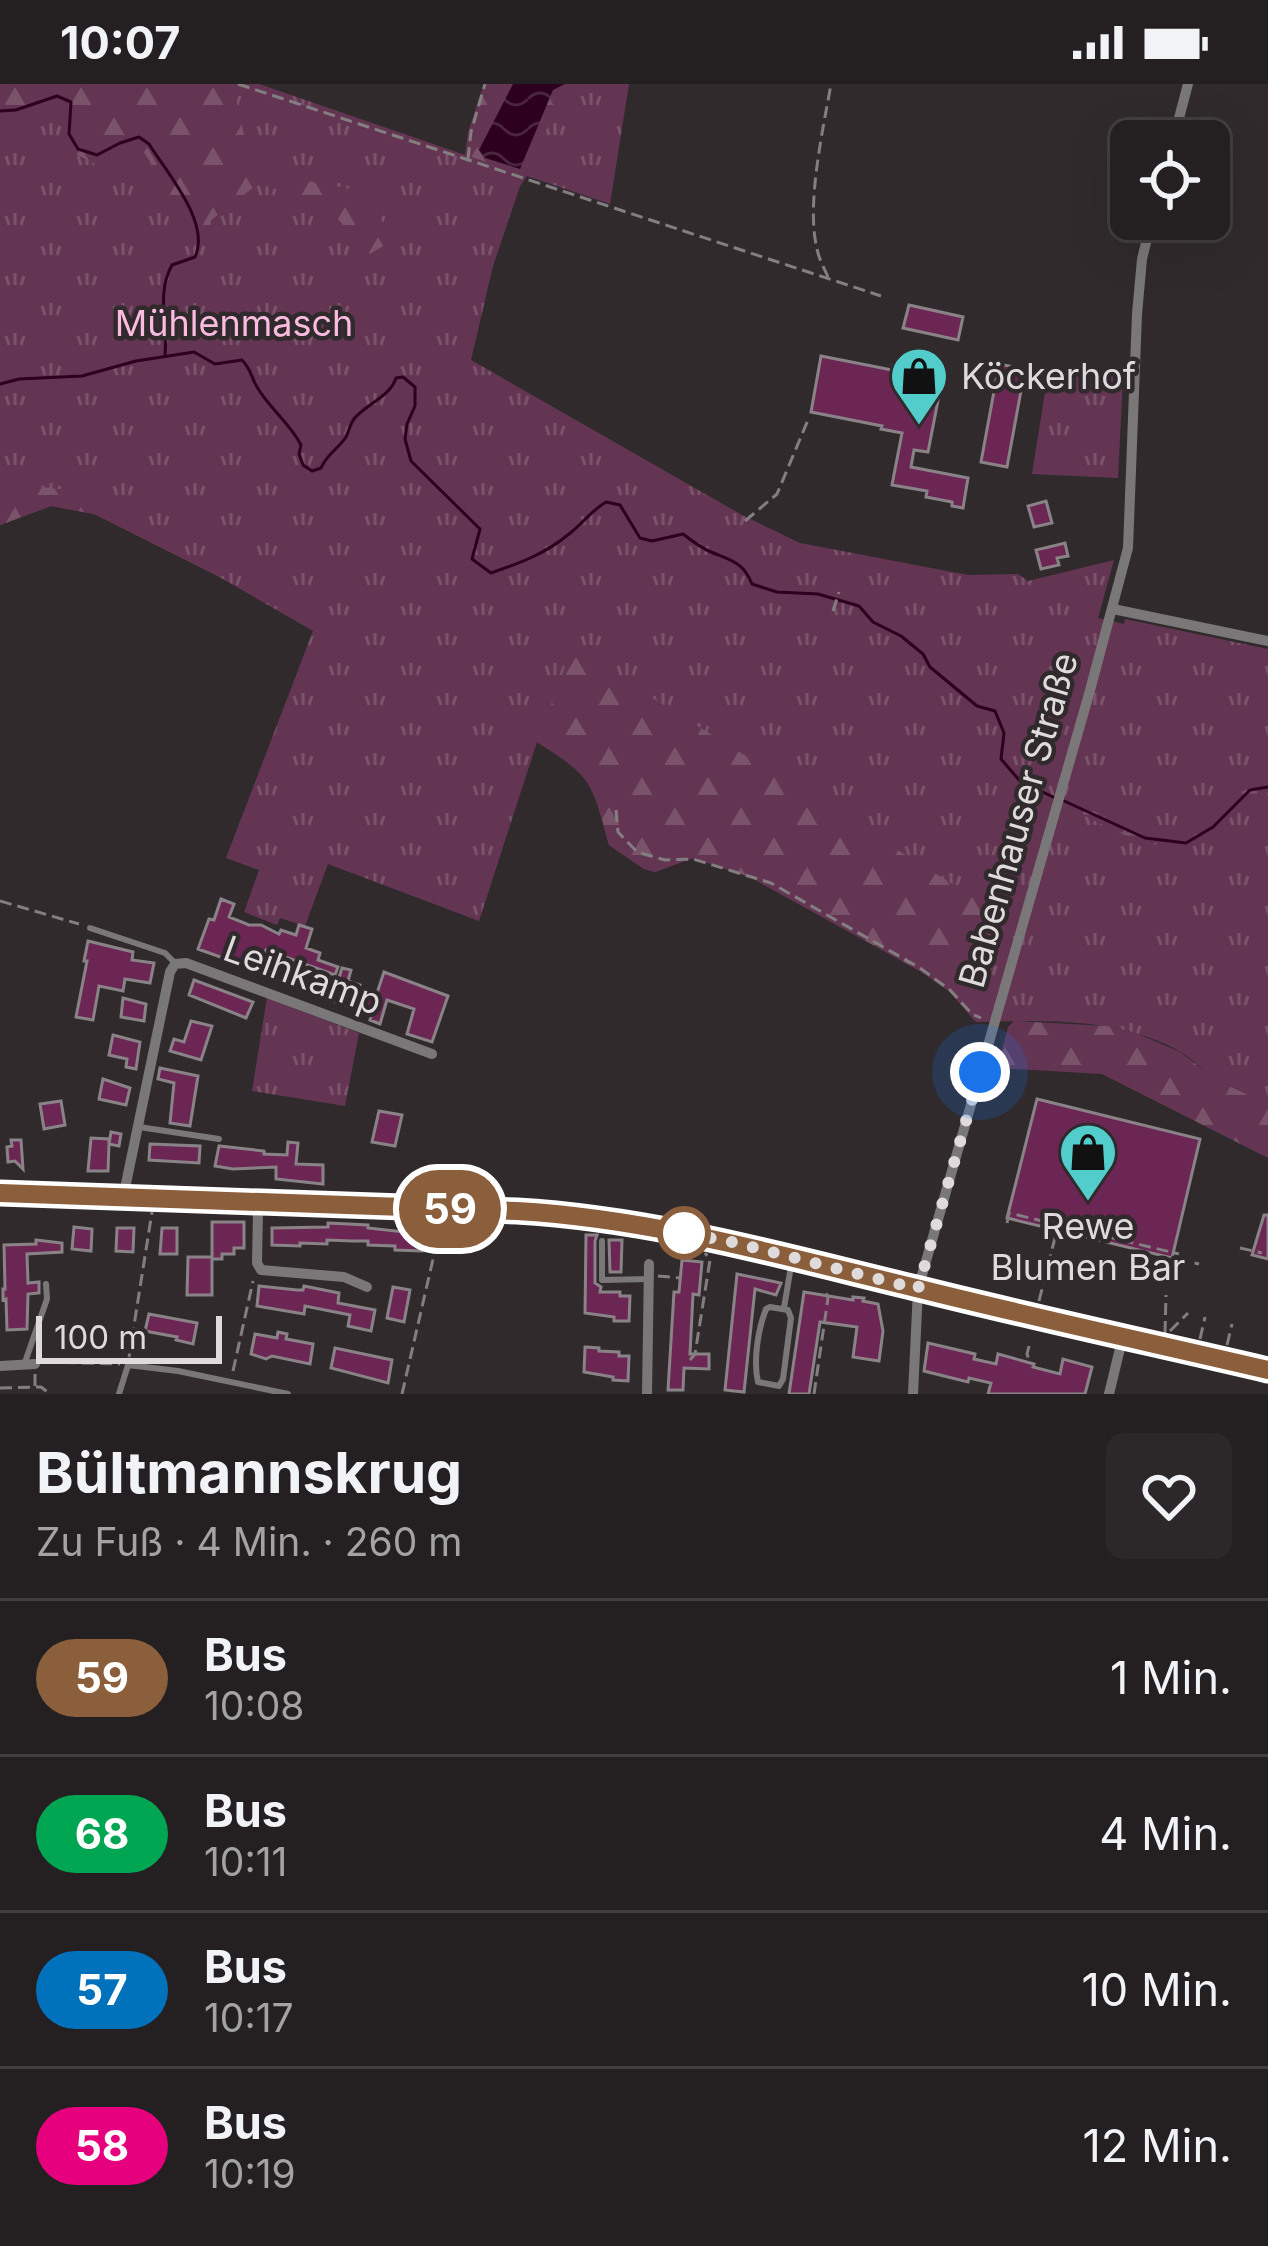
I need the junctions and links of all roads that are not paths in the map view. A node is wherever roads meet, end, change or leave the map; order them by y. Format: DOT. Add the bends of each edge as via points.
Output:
graph roads {
  1 [pos="1188,84"];
  2 [pos="1179,120"];
  3 [pos="1148,240"];
  4 [pos="1113,609"];
  5 [pos="1268,641"];
  6 [pos="90,928"];
  7 [pos="175,964"];
  8 [pos="432,1054"];
  9 [pos="139,1127"];
  10 [pos="218,1138"];
  11 [pos="0,1193"];
  12 [pos="123,1198"];
  13 [pos="255,1203"];
  14 [pos="602,1241"];
  15 [pos="792,1256"];
  16 [pos="649,1273"];
  17 [pos="46,1284"];
  18 [pos="367,1287"];
  19 [pos="918,1289"];
  20 [pos="784,1309"];
  21 [pos="1123,1336"];
  22 [pos="29,1365"];
  23 [pos="0,1366"];
  24 [pos="1268,1370"];
  25 [pos="252,1391"];
  26 [pos="119,1394"];
  27 [pos="288,1394"];
  28 [pos="647,1394"];
  29 [pos="913,1394"];
  30 [pos="1109,1394"];
  1 -- 2 [label="street"];
  3 -- 4 [label="street, Babenhauser Straße" via="1128,548"];
  4 -- 5 [label="street"];
  4 -- 19 [label="street, Babenhauser Straße"];
  6 -- 7 [label="lane" via="170,955"];
  7 -- 8 [label="street, Leihkamp"];
  7 -- 9 [label="street, Leihkamp"];
  9 -- 10 [label="lane"];
  9 -- 12 [label="street, Leihkamp"];
  11 -- 12 [label="main road"];
  12 -- 13 [label="main road"];
  13 -- 15 [label="main road" via="591,1216"];
  13 -- 18 [label="street" via="261,1270 344,1276"];
  14 -- 16 [label="lane" via="602,1280"];
  15 -- 19 [label="main road"];
  15 -- 20 [label="lane"];
  16 -- 28 [label="street"];
  17 -- 22 [label="lane"];
  19 -- 21 [label="main road"];
  19 -- 29 [label="street, Babenhauser Straße"];
  20 -- 20 [label="lane" via="763,1313 760,1384 783,1379 791,1318"];
  21 -- 24 [label="main road"];
  21 -- 30 [label="street"];
  22 -- 23 [label="street"];
  25 -- 26 [label="lane" via="128,1365"];
  25 -- 27 [label="lane"];
}
